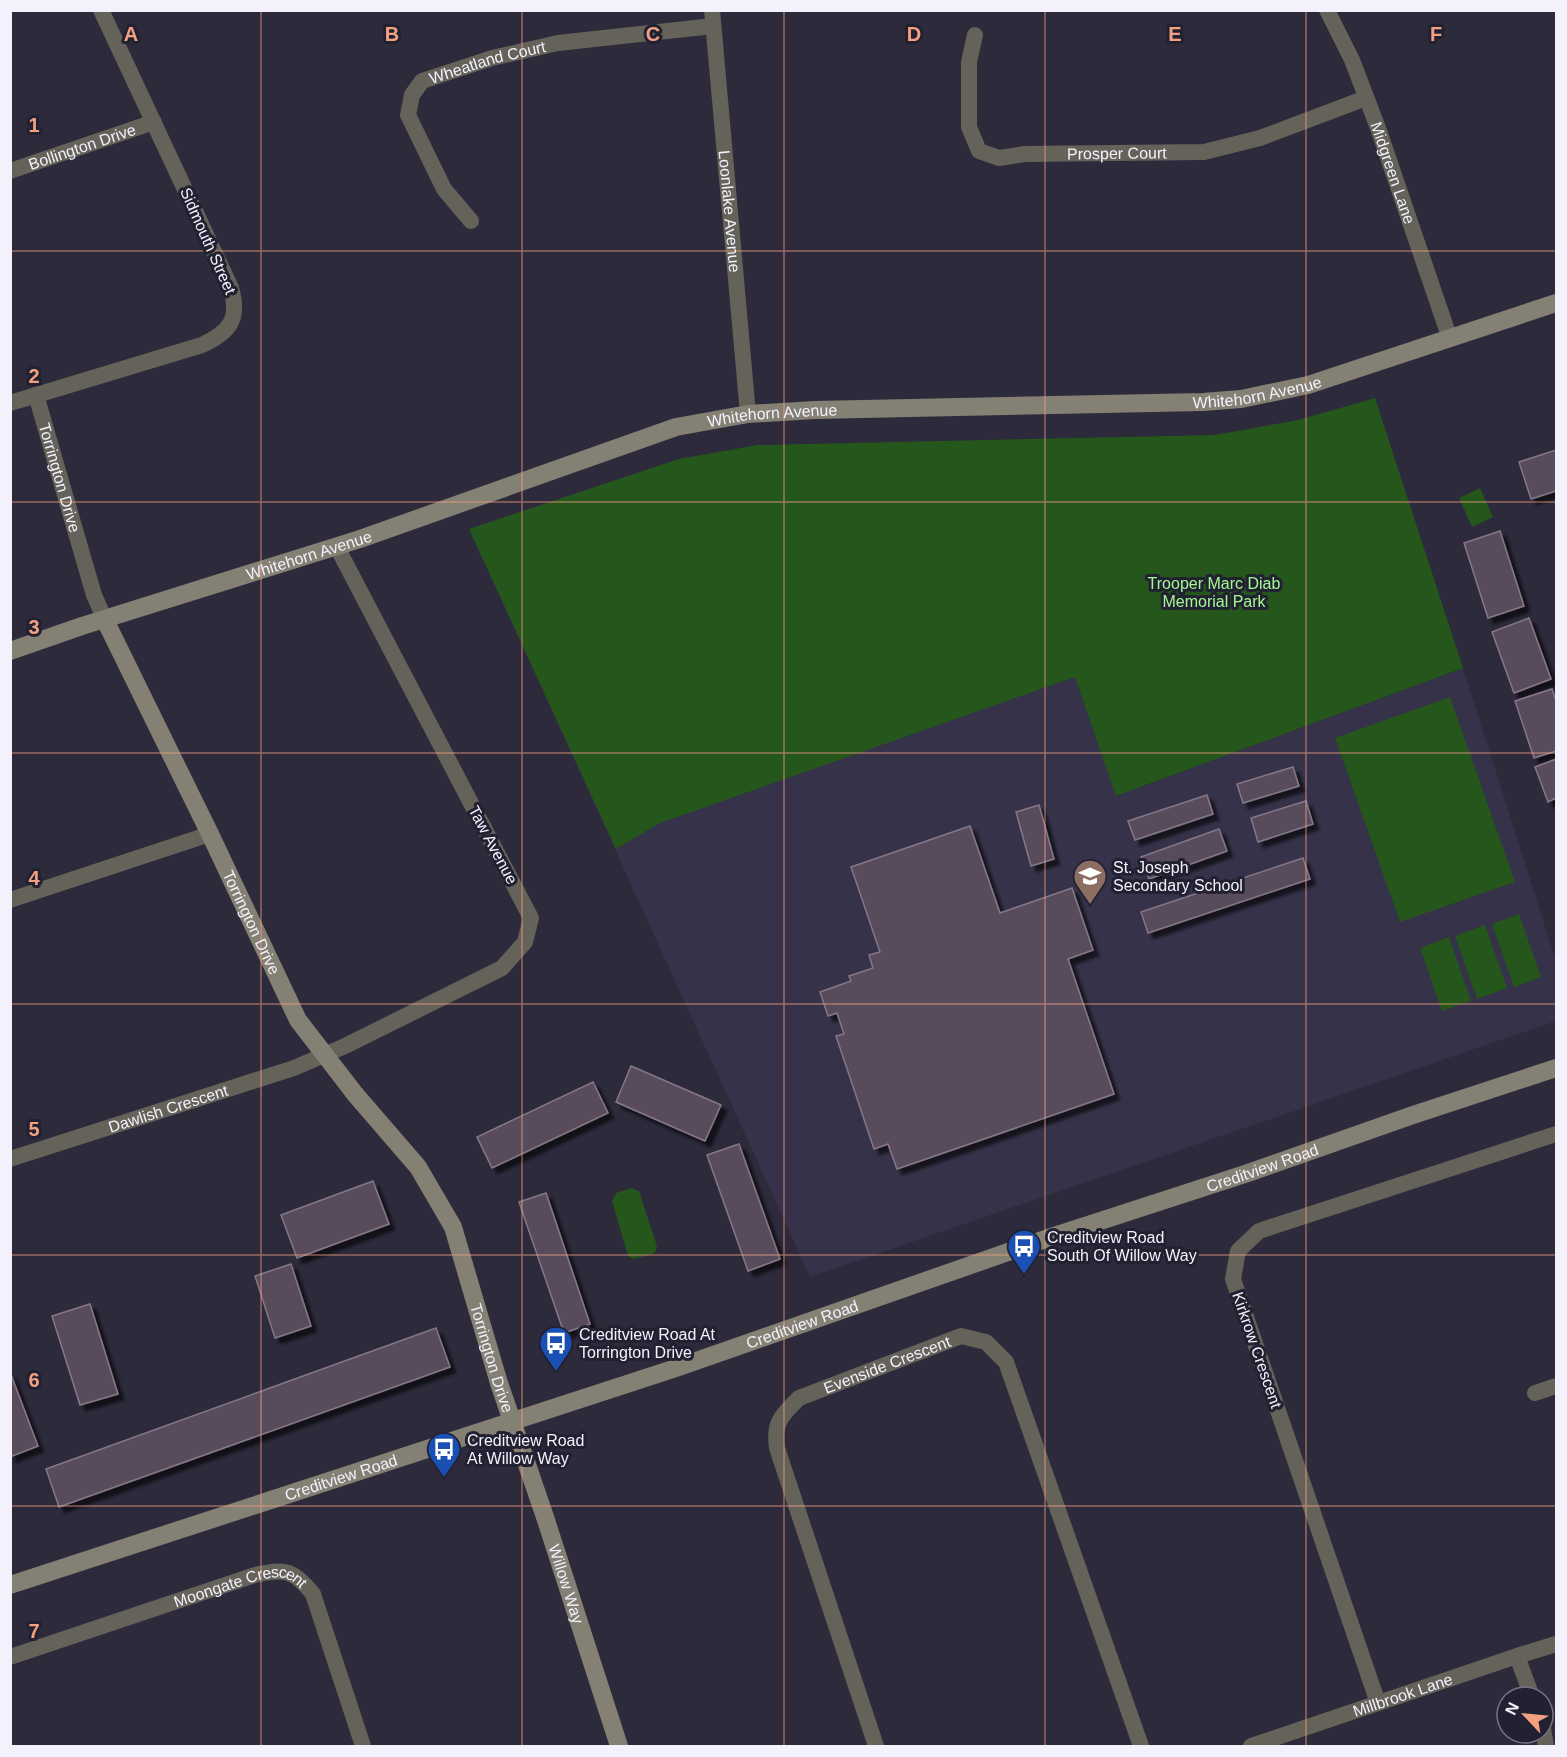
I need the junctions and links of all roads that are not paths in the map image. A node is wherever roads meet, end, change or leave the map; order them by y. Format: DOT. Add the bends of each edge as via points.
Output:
graph roads {
  1 [pos="101,10"];
  2 [pos="1327,10"];
  3 [pos="712,18"];
  4 [pos="975,35"];
  5 [pos="1366,98"];
  6 [pos="154,122"];
  7 [pos="10,171"];
  8 [pos="471,220"];
  9 [pos="1557,303"];
  10 [pos="1450,339"];
  11 [pos="36,394"];
  12 [pos="10,403"];
  13 [pos="748,414"];
  14 [pos="337,547"];
  15 [pos="105,620"];
  16 [pos="10,651"];
  17 [pos="210,834"];
  18 [pos="10,900"];
  19 [pos="326,1054"];
  20 [pos="1557,1068"];
  21 [pos="1557,1134"];
  22 [pos="10,1159"];
  23 [pos="1557,1386"];
  24 [pos="1535,1393"];
  25 [pos="513,1422"];
  26 [pos="10,1586"];
  27 [pos="1557,1644"];
  28 [pos="1517,1656"];
  29 [pos="10,1657"];
  30 [pos="1528,1685"];
  31 [pos="1378,1703"];
  32 [pos="363,1746"];
  33 [pos="619,1746"];
  34 [pos="876,1746"];
  35 [pos="1141,1746"];
  36 [pos="1251,1746"];
  1 -- 6 [label="street, Sidmouth Street"];
  2 -- 5 [label="street, Midgreen Lane"];
  3 -- 8 [label="street, Wheatland Court" via="558,43 492,58 422,81 412,95 408,115 444,189"];
  3 -- 13 [label="street, Loonlake Avenue"];
  4 -- 5 [label="street, Prosper Court" via="969,62 969,127 979,151 999,158 1025,154 1204,152 1260,138"];
  5 -- 10 [label="street, Midgreen Lane"];
  6 -- 7 [label="street, Bollington Drive"];
  6 -- 11 [label="street, Sidmouth Street" via="231,288 236,303 232,321 220,337 202,345"];
  9 -- 10 [label="street, Whitehorn Avenue"];
  10 -- 13 [label="street, Whitehorn Avenue" via="1308,385 1241,399"];
  11 -- 12 [label="street, Sidmouth Street"];
  11 -- 15 [label="street, Torrington Drive" via="94,596"];
  13 -- 14 [label="street, Whitehorn Avenue" via="676,427"];
  14 -- 15 [label="street, Whitehorn Avenue"];
  14 -- 19 [label="street, Taw Avenue" via="531,918 525,942 502,968"];
  15 -- 16 [label="street, Whitehorn Avenue"];
  15 -- 17 [label="street, Torrington Drive"];
  17 -- 18 [label="street"];
  17 -- 19 [label="street, Torrington Drive" via="298,1020"];
  19 -- 22 [label="street, Dawlish Crescent" via="294,1068"];
  19 -- 25 [label="street, Torrington Drive" via="418,1167 453,1227"];
  20 -- 25 [label="street, Creditview Road"];
  21 -- 31 [label="street, Kirkrow Crescent" via="1259,1231 1238,1251 1233,1279"];
  23 -- 24 [label="street"];
  25 -- 26 [label="street, Creditview Road"];
  25 -- 33 [label="street, Willow Way"];
  27 -- 28 [label="street, Millbrook Lane"];
  28 -- 30 [label="street"];
  28 -- 31 [label="street, Millbrook Lane"];
  29 -- 32 [label="street, Moongate Crescent" via="255,1575 276,1570 291,1573 314,1594"];
  31 -- 36 [label="street, Millbrook Lane"];
  34 -- 35 [label="street, Evenside Crescent" via="775,1434 780,1416 799,1398 961,1336 986,1342 1006,1362"];
}
